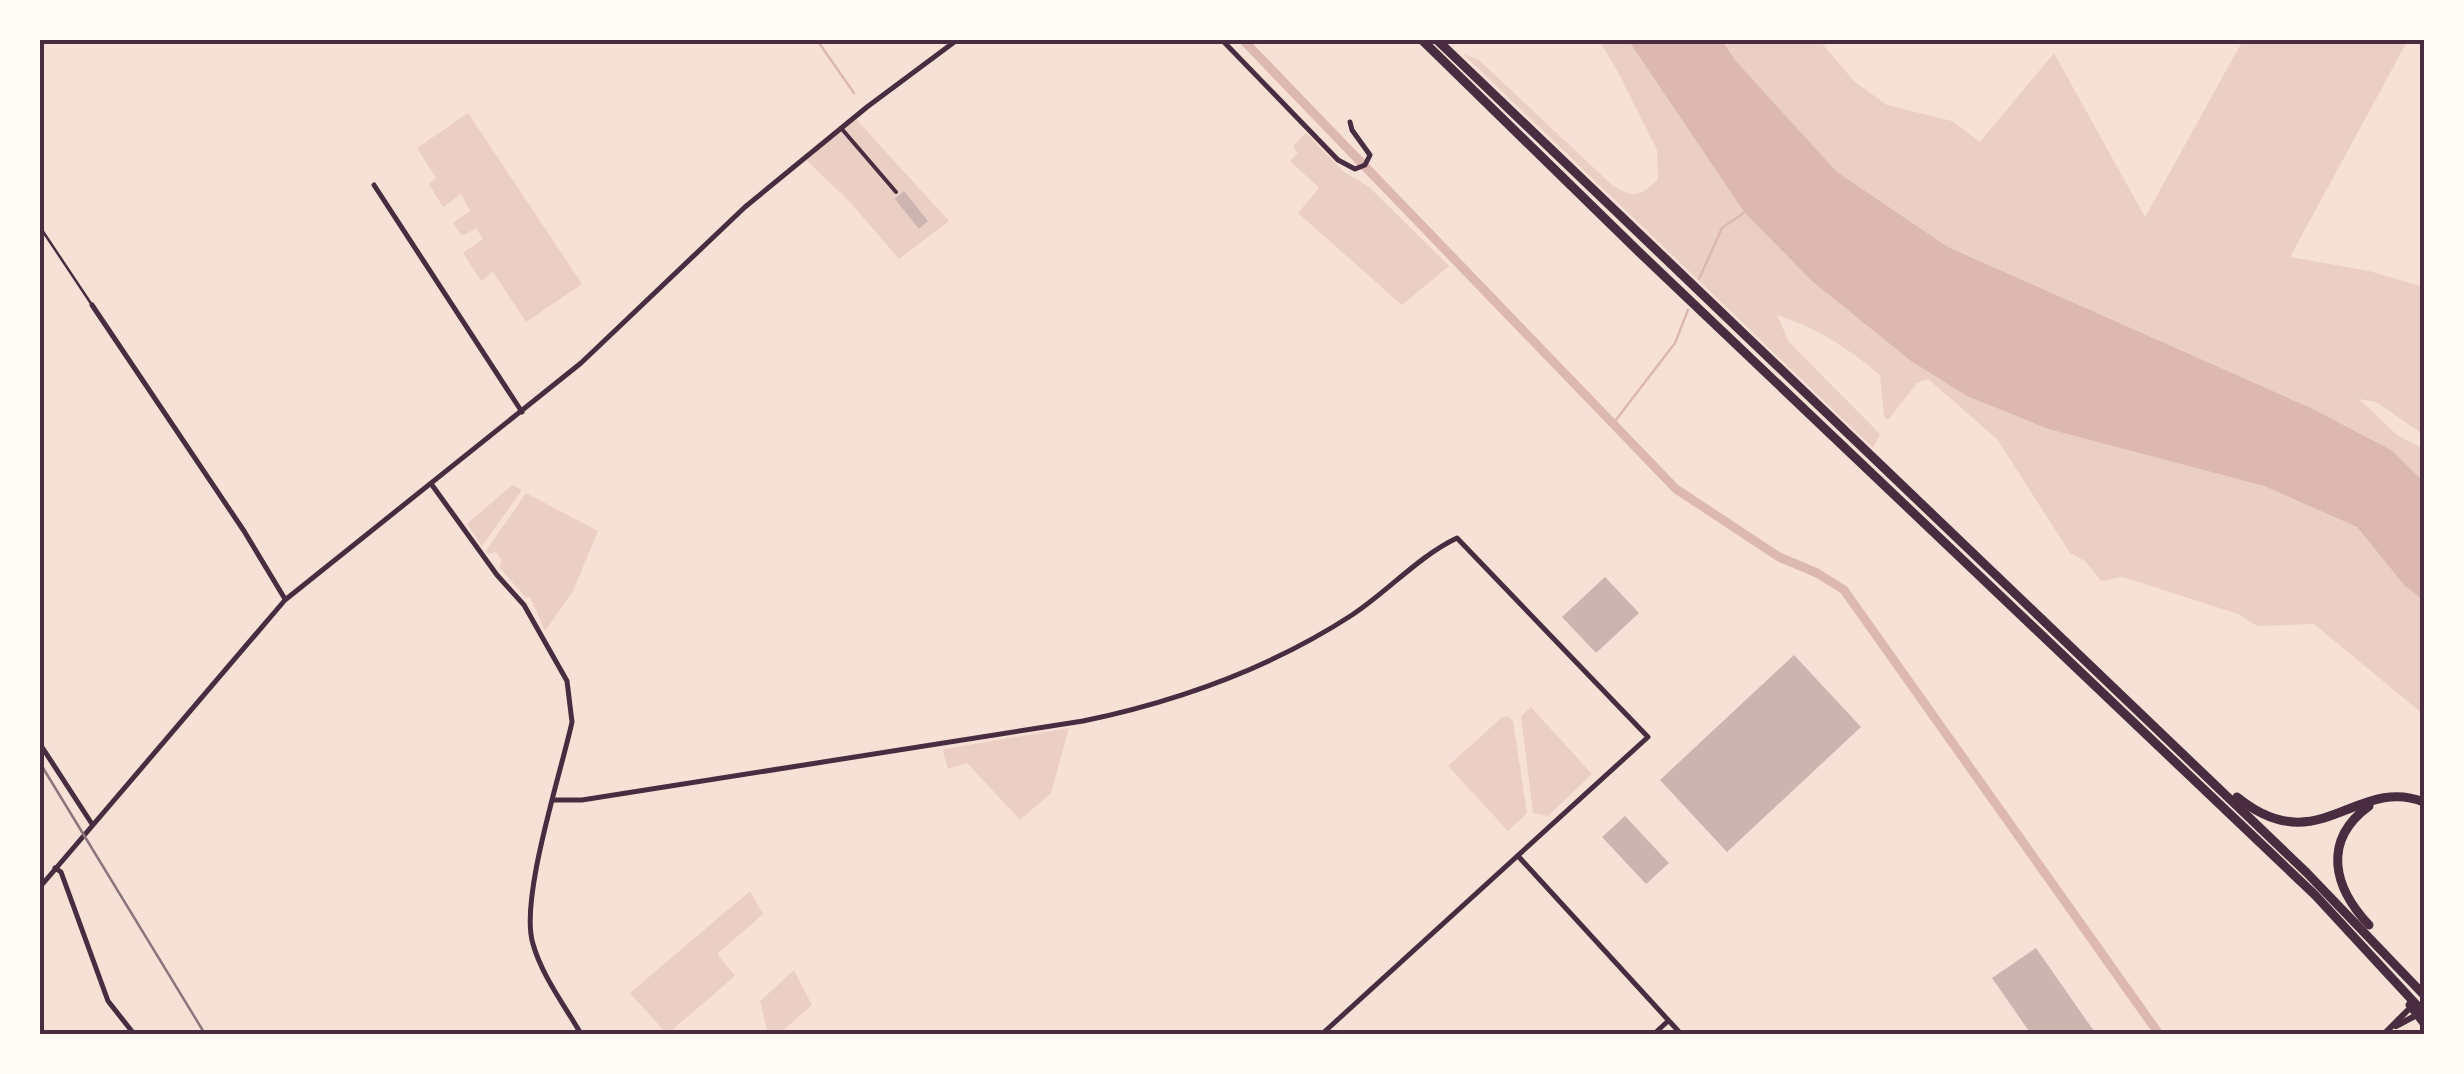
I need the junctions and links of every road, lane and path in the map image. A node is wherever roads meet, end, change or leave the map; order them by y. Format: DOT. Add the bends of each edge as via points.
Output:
graph roads {
  1 [pos="957,40"];
  2 [pos="1222,40"];
  3 [pos="1423,41"];
  4 [pos="948,43"];
  5 [pos="1439,47"];
  6 [pos="1350,122"];
  7 [pos="841,128"];
  8 [pos="374,185"];
  9 [pos="896,192"];
  10 [pos="40,228"];
  11 [pos="92,304"];
  12 [pos="522,412"];
  13 [pos="1856,450"];
  14 [pos="432,484"];
  15 [pos="285,600"];
  16 [pos="2094,668"];
  17 [pos="40,744"];
  18 [pos="553,800"];
  19 [pos="2374,802"];
  20 [pos="2424,802"];
  21 [pos="92,824"];
  22 [pos="1518,856"];
  23 [pos="55,868"];
  24 [pos="40,887"];
  25 [pos="2386,970"];
  26 [pos="2424,987"];
  27 [pos="2424,995"];
  28 [pos="2424,1013"];
  29 [pos="2410,1014"];
  30 [pos="1668,1021"];
  31 [pos="2424,1023"];
  32 [pos="2387,1032"];
  33 [pos="134,1034"];
  34 [pos="581,1034"];
  35 [pos="1322,1034"];
  36 [pos="1654,1034"];
  37 [pos="1680,1034"];
  1 -- 4 [label="street"];
  2 -- 6 [label="street" via="1338,160 1355,168 1369,160 1368,150"];
  3 -- 5 [label="highway"];
  4 -- 7 [label="street"];
  5 -- 13 [label="highway"];
  7 -- 9 [label="street"];
  7 -- 12 [label="street" via="745,206"];
  8 -- 12 [label="street"];
  10 -- 11 [label="lane"];
  11 -- 15 [label="street"];
  12 -- 14 [label="street"];
  13 -- 16 [label="highway"];
  13 -- 25 [label="highway" via="1893,494"];
  14 -- 15 [label="street"];
  14 -- 18 [label="street" via="522,602 567,680 572,722"];
  15 -- 21 [label="street"];
  16 -- 19 [label="highway" via="2264,815 2304,824"];
  16 -- 27 [label="highway" via="2320,884"];
  17 -- 21 [label="street"];
  18 -- 22 [label="street" via="1149,706 1244,673 1318,636 1457,538 1648,737"];
  18 -- 34 [label="street" via="529,928 538,958"];
  19 -- 20 [label="highway"];
  19 -- 26 [label="highway" via="2350,823 2340,844 2339,876 2352,907"];
  21 -- 23 [label="street"];
  22 -- 30 [label="street"];
  22 -- 35 [label="street"];
  23 -- 24 [label="street"];
  23 -- 33 [label="street" via="108,1001"];
  25 -- 28 [label="highway"];
  25 -- 31 [label="highway"];
  29 -- 32 [label="street"];
  30 -- 36 [label="street"];
  30 -- 37 [label="street"];
}
